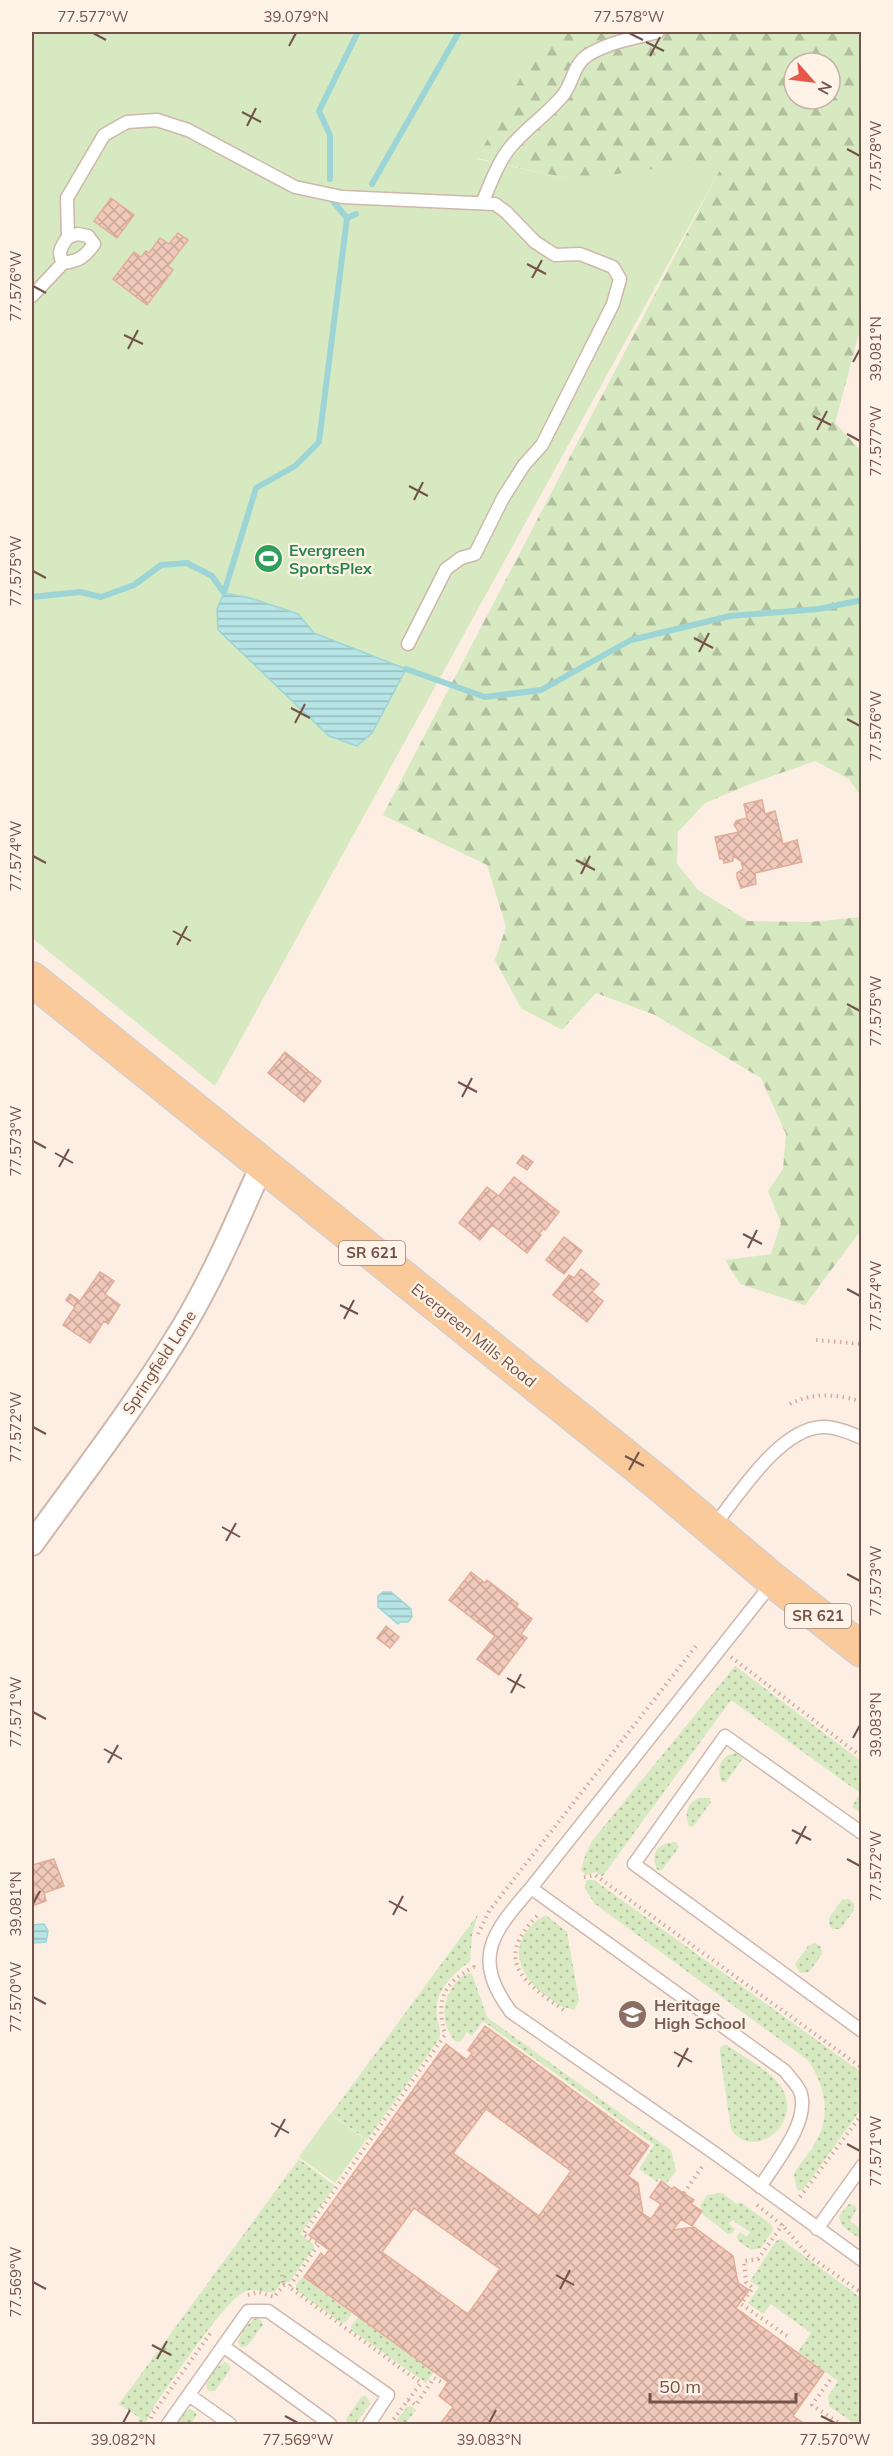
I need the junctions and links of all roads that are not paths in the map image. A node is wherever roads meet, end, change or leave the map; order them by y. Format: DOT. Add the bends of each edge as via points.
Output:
graph roads {
  1 [pos="658,32"];
  2 [pos="482,203"];
  3 [pos="68,237"];
  4 [pos="63,263"];
  5 [pos="32,296"];
  6 [pos="408,644"];
  7 [pos="32,979"];
  8 [pos="262,1165"];
  9 [pos="861,1438"];
  10 [pos="712,1528"];
  11 [pos="32,1544"];
  12 [pos="774,1581"];
  13 [pos="861,1650"];
  14 [pos="861,1833"];
  15 [pos="531,1888"];
  16 [pos="861,2031"];
  17 [pos="861,2166"];
  18 [pos="760,2187"];
  19 [pos="817,2229"];
  20 [pos="861,2260"];
  21 [pos="223,2346"];
  22 [pos="189,2395"];
  23 [pos="168,2424"];
  24 [pos="231,2424"];
  25 [pos="330,2424"];
  26 [pos="369,2424"];
  1 -- 2 [label="lane" via="612,44 587,56 565,92 513,143"];
  2 -- 3 [label="lane" via="342,197 295,187 188,130 157,120 127,122 104,135 68,198"];
  2 -- 6 [label="lane" via="495,204 535,242 555,255 593,258 613,267 620,279 613,304 542,445 503,498 475,554 446,569"];
  3 -- 4 [label="lane" via="60,248"];
  3 -- 4 [label="lane" via="88,236 94,244 78,261"];
  4 -- 5 [label="lane"];
  7 -- 8 [label="main road, Evergreen Mills Road / SR 621"];
  8 -- 10 [label="main road, Evergreen Mills Road / SR 621"];
  8 -- 11 [label="street, Springfield Lane" via="225,1251 185,1324"];
  9 -- 10 [label="lane" via="823,1427 797,1433 769,1457"];
  10 -- 12 [label="main road, Evergreen Mills Road / SR 621"];
  12 -- 13 [label="main road, SR 621"];
  12 -- 15 [label="lane"];
  14 -- 16 [label="lane" via="725,1736 634,1864"];
  15 -- 18 [label="lane" via="785,2071 801,2092 803,2112"];
  15 -- 18 [label="lane" via="503,1921 492,1944 490,1970 497,1993 511,2012"];
  17 -- 19 [label="lane"];
  18 -- 19 [label="lane"];
  19 -- 20 [label="lane"];
  21 -- 22 [label="lane"];
  21 -- 25 [label="lane"];
  21 -- 26 [label="lane" via="248,2311 268,2311 388,2395"];
  22 -- 23 [label="lane"];
  22 -- 24 [label="lane"];
}
